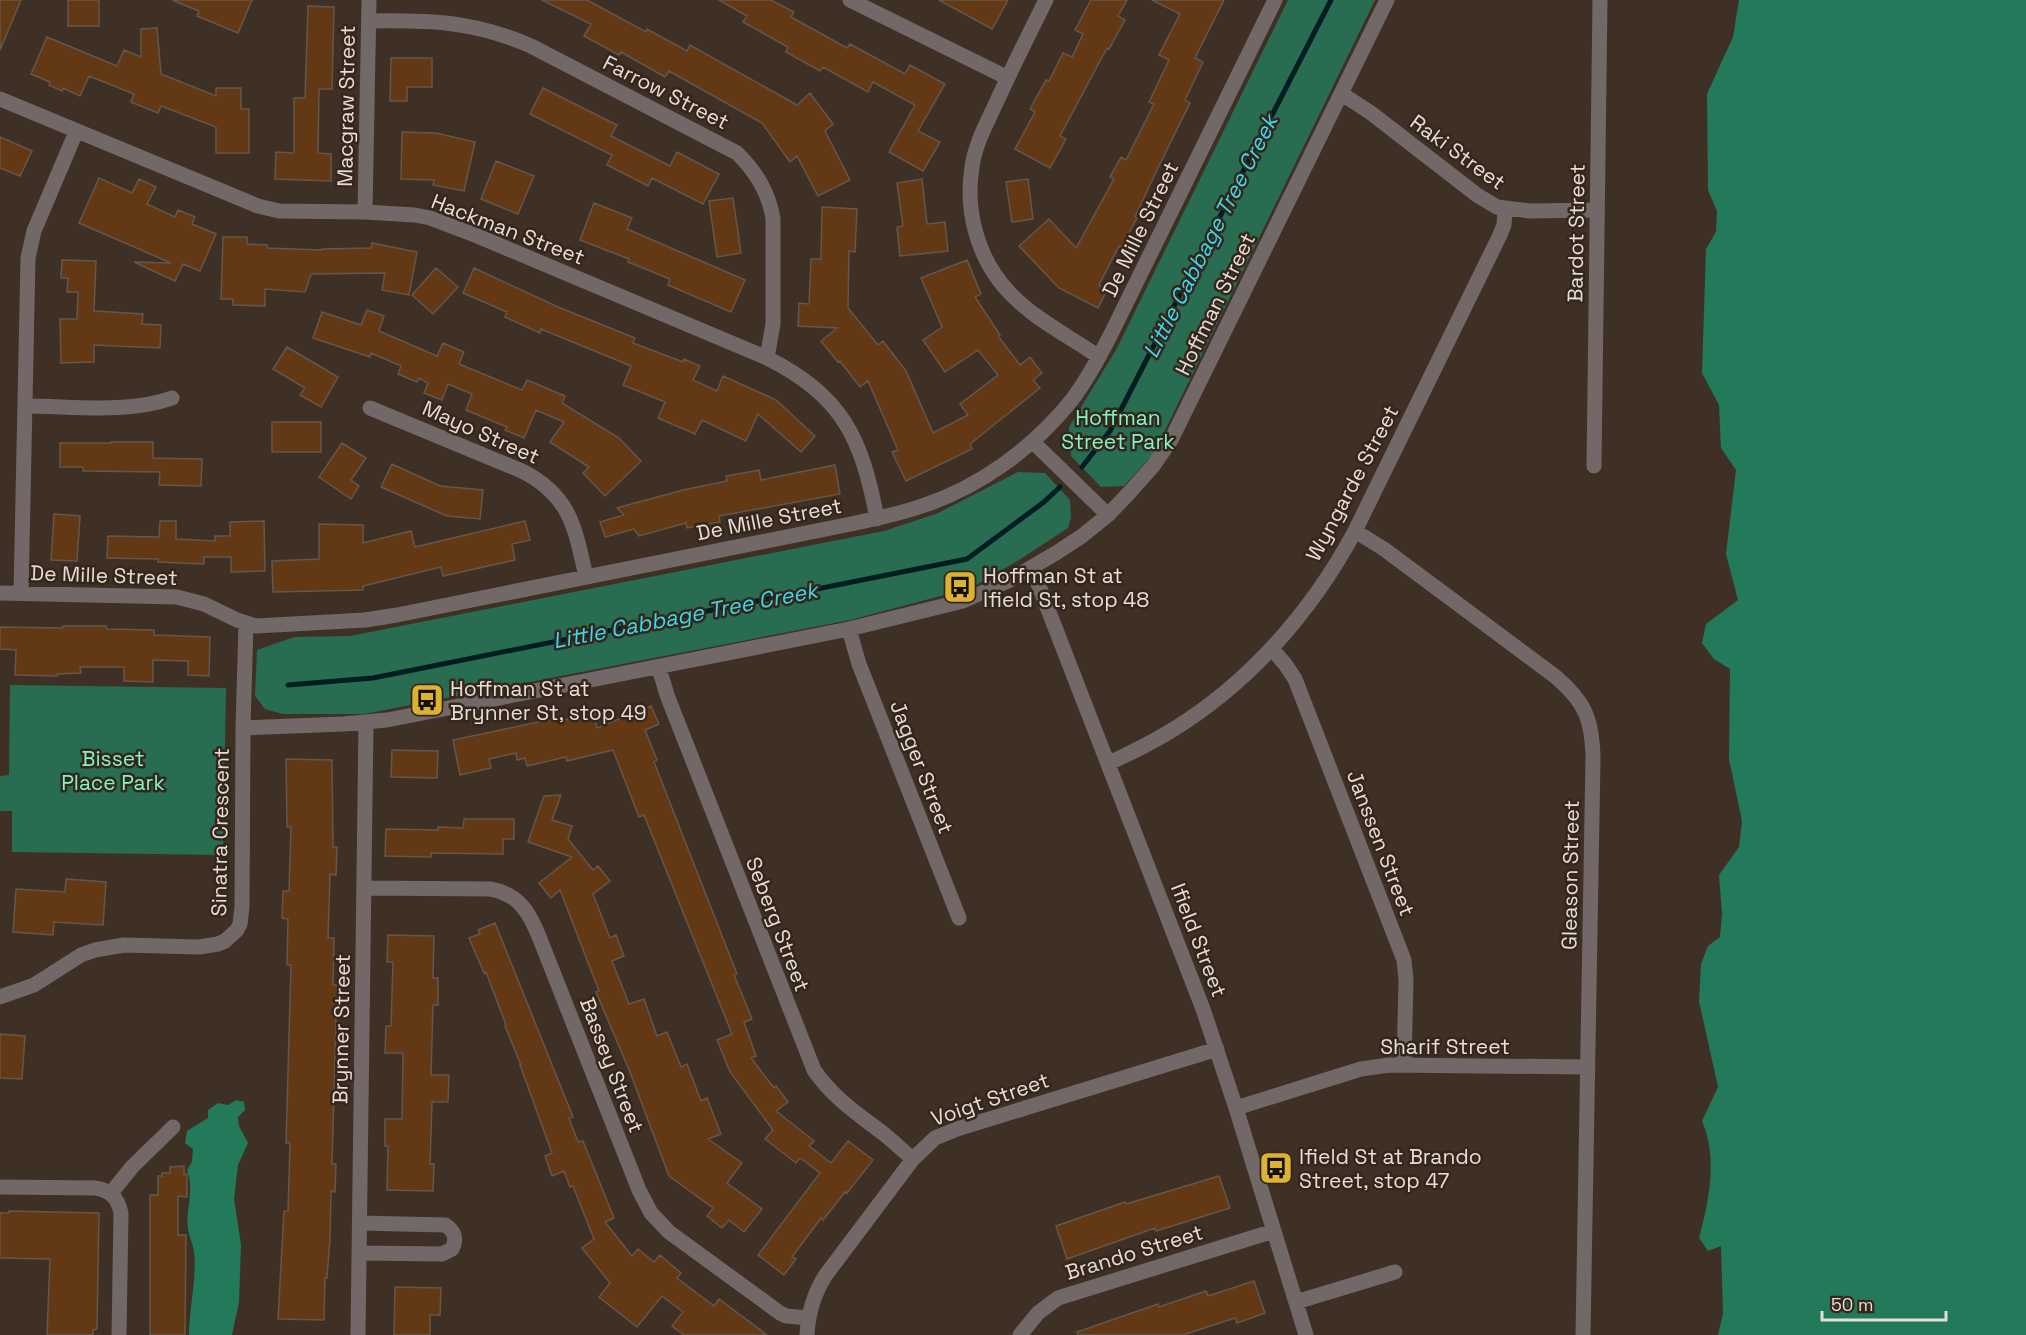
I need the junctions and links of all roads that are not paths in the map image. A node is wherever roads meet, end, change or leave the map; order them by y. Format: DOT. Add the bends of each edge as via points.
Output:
graph roads {
  1 [pos="369,0"];
  2 [pos="850,0"];
  3 [pos="1046,0"];
  4 [pos="1275,0"];
  5 [pos="1387,0"];
  6 [pos="1600,0"];
  7 [pos="369,21"];
  8 [pos="1008,78"];
  9 [pos="1342,94"];
  10 [pos="0,99"];
  11 [pos="76,132"];
  12 [pos="1505,210"];
  13 [pos="1597,210"];
  14 [pos="365,212"];
  15 [pos="1099,357"];
  16 [pos="766,358"];
  17 [pos="172,398"];
  18 [pos="25,406"];
  19 [pos="370,408"];
  20 [pos="1033,441"];
  21 [pos="1594,466"];
  22 [pos="1107,515"];
  23 [pos="877,519"];
  24 [pos="1355,531"];
  25 [pos="1032,568"];
  26 [pos="586,577"];
  27 [pos="0,593"];
  28 [pos="21,593"];
  29 [pos="246,624"];
  30 [pos="849,629"];
  31 [pos="1272,649"];
  32 [pos="659,668"];
  33 [pos="366,723"];
  34 [pos="243,728"];
  35 [pos="1109,764"];
  36 [pos="364,888"];
  37 [pos="959,918"];
  38 [pos="0,997"];
  39 [pos="1217,1049"];
  40 [pos="1404,1064"];
  41 [pos="1588,1067"];
  42 [pos="1236,1108"];
  43 [pos="173,1127"];
  44 [pos="913,1159"];
  45 [pos="0,1186"];
  46 [pos="111,1193"];
  47 [pos="360,1224"];
  48 [pos="1274,1231"];
  49 [pos="360,1253"];
  50 [pos="1395,1272"];
  51 [pos="1296,1302"];
  52 [pos="809,1318"];
  53 [pos="119,1335"];
  54 [pos="358,1335"];
  55 [pos="807,1335"];
  56 [pos="1020,1335"];
  57 [pos="1306,1335"];
  58 [pos="1583,1335"];
  1 -- 7 [label="street, Macgraw Street"];
  2 -- 8 [label="street"];
  3 -- 8 [label="street"];
  4 -- 15 [label="street, De Mille Street"];
  5 -- 9 [label="street, Hoffman Street"];
  6 -- 13 [label="street, Bardot Street"];
  7 -- 14 [label="street, Macgraw Street"];
  7 -- 16 [label="street, Farrow Street" via="456,23 507,35 736,153 758,176 771,205 773,324"];
  8 -- 15 [label="street" via="983,131 972,166 976,235 988,265 1009,292"];
  9 -- 12 [label="street, Raki Street" via="1477,195"];
  9 -- 22 [label="street, Hoffman Street" via="1171,440 1153,466"];
  10 -- 11 [label="street, Hackman Street"];
  11 -- 14 [label="street, Hackman Street" via="258,206 279,211"];
  11 -- 18 [label="street" via="30,244"];
  12 -- 13 [label="street, Raki Street"];
  12 -- 24 [label="street, Wyngarde Street" via="1499,237"];
  13 -- 21 [label="street, Bardot Street"];
  14 -- 16 [label="street, Hackman Street" via="415,215 447,224"];
  15 -- 20 [label="street, De Mille Street" via="1071,400"];
  16 -- 23 [label="street, Hackman Street" via="809,382 836,408 861,457"];
  17 -- 18 [label="street" via="131,407"];
  18 -- 28 [label="street"];
  19 -- 26 [label="street, Mayo Street" via="522,471 545,485 568,513"];
  20 -- 22 [label="street"];
  20 -- 23 [label="street, De Mille Street" via="952,495"];
  22 -- 25 [label="street, Hoffman Street"];
  23 -- 26 [label="street, De Mille Street"];
  24 -- 31 [label="street, Wyngarde Street" via="1335,566"];
  24 -- 41 [label="street, Gleason Street" via="1556,677 1587,713 1593,757"];
  25 -- 30 [label="street, Hoffman Street" via="963,601"];
  25 -- 35 [label="street, Ifield Street"];
  26 -- 29 [label="street, De Mille Street" via="365,620"];
  27 -- 28 [label="street, De Mille Street"];
  28 -- 29 [label="street, De Mille Street" via="177,597 204,604"];
  29 -- 34 [label="street, Sinatra Crescent"];
  30 -- 32 [label="street, Hoffman Street"];
  30 -- 37 [label="street, Jagger Street" via="859,664"];
  31 -- 35 [label="street, Wyngarde Street" via="1194,715"];
  31 -- 40 [label="street, Janssen Street" via="1295,679 1404,960"];
  32 -- 33 [label="street, Hoffman Street"];
  32 -- 44 [label="street, Seberg Street" via="814,1070 841,1102"];
  33 -- 34 [label="street, Hoffman Street"];
  33 -- 36 [label="street, Brynner Street"];
  34 -- 38 [label="street, Sinatra Crescent" via="242,907 240,924 232,936 208,946 124,945 95,950 34,985"];
  35 -- 39 [label="street, Ifield Street"];
  36 -- 47 [label="street, Brynner Street"];
  36 -- 52 [label="street, Bassey Street" via="490,889 507,894 522,906 536,930 651,1213 669,1232 780,1313"];
  39 -- 42 [label="street, Ifield Street"];
  39 -- 44 [label="street, Voigt Street" via="944,1134"];
  40 -- 41 [label="street, Sharif Street"];
  40 -- 42 [label="street, Sharif Street" via="1368,1068"];
  41 -- 58 [label="street, Gleason Street"];
  42 -- 48 [label="street, Ifield Street"];
  43 -- 46 [label="street"];
  44 -- 52 [label="street, Voigt Street" via="825,1276 816,1291"];
  45 -- 46 [label="street" via="95,1188"];
  46 -- 53 [label="street" via="121,1213"];
  47 -- 49 [label="street, Brynner Street"];
  47 -- 49 [label="street" via="445,1225 453,1231 455,1240 452,1249 442,1254"];
  48 -- 51 [label="street, Ifield Street"];
  48 -- 56 [label="street, Brando Street" via="1058,1298 1038,1313"];
  49 -- 54 [label="street, Brynner Street"];
  50 -- 51 [label="street"];
  51 -- 57 [label="street, Ifield Street"];
  52 -- 55 [label="street, Voigt Street"];
}
